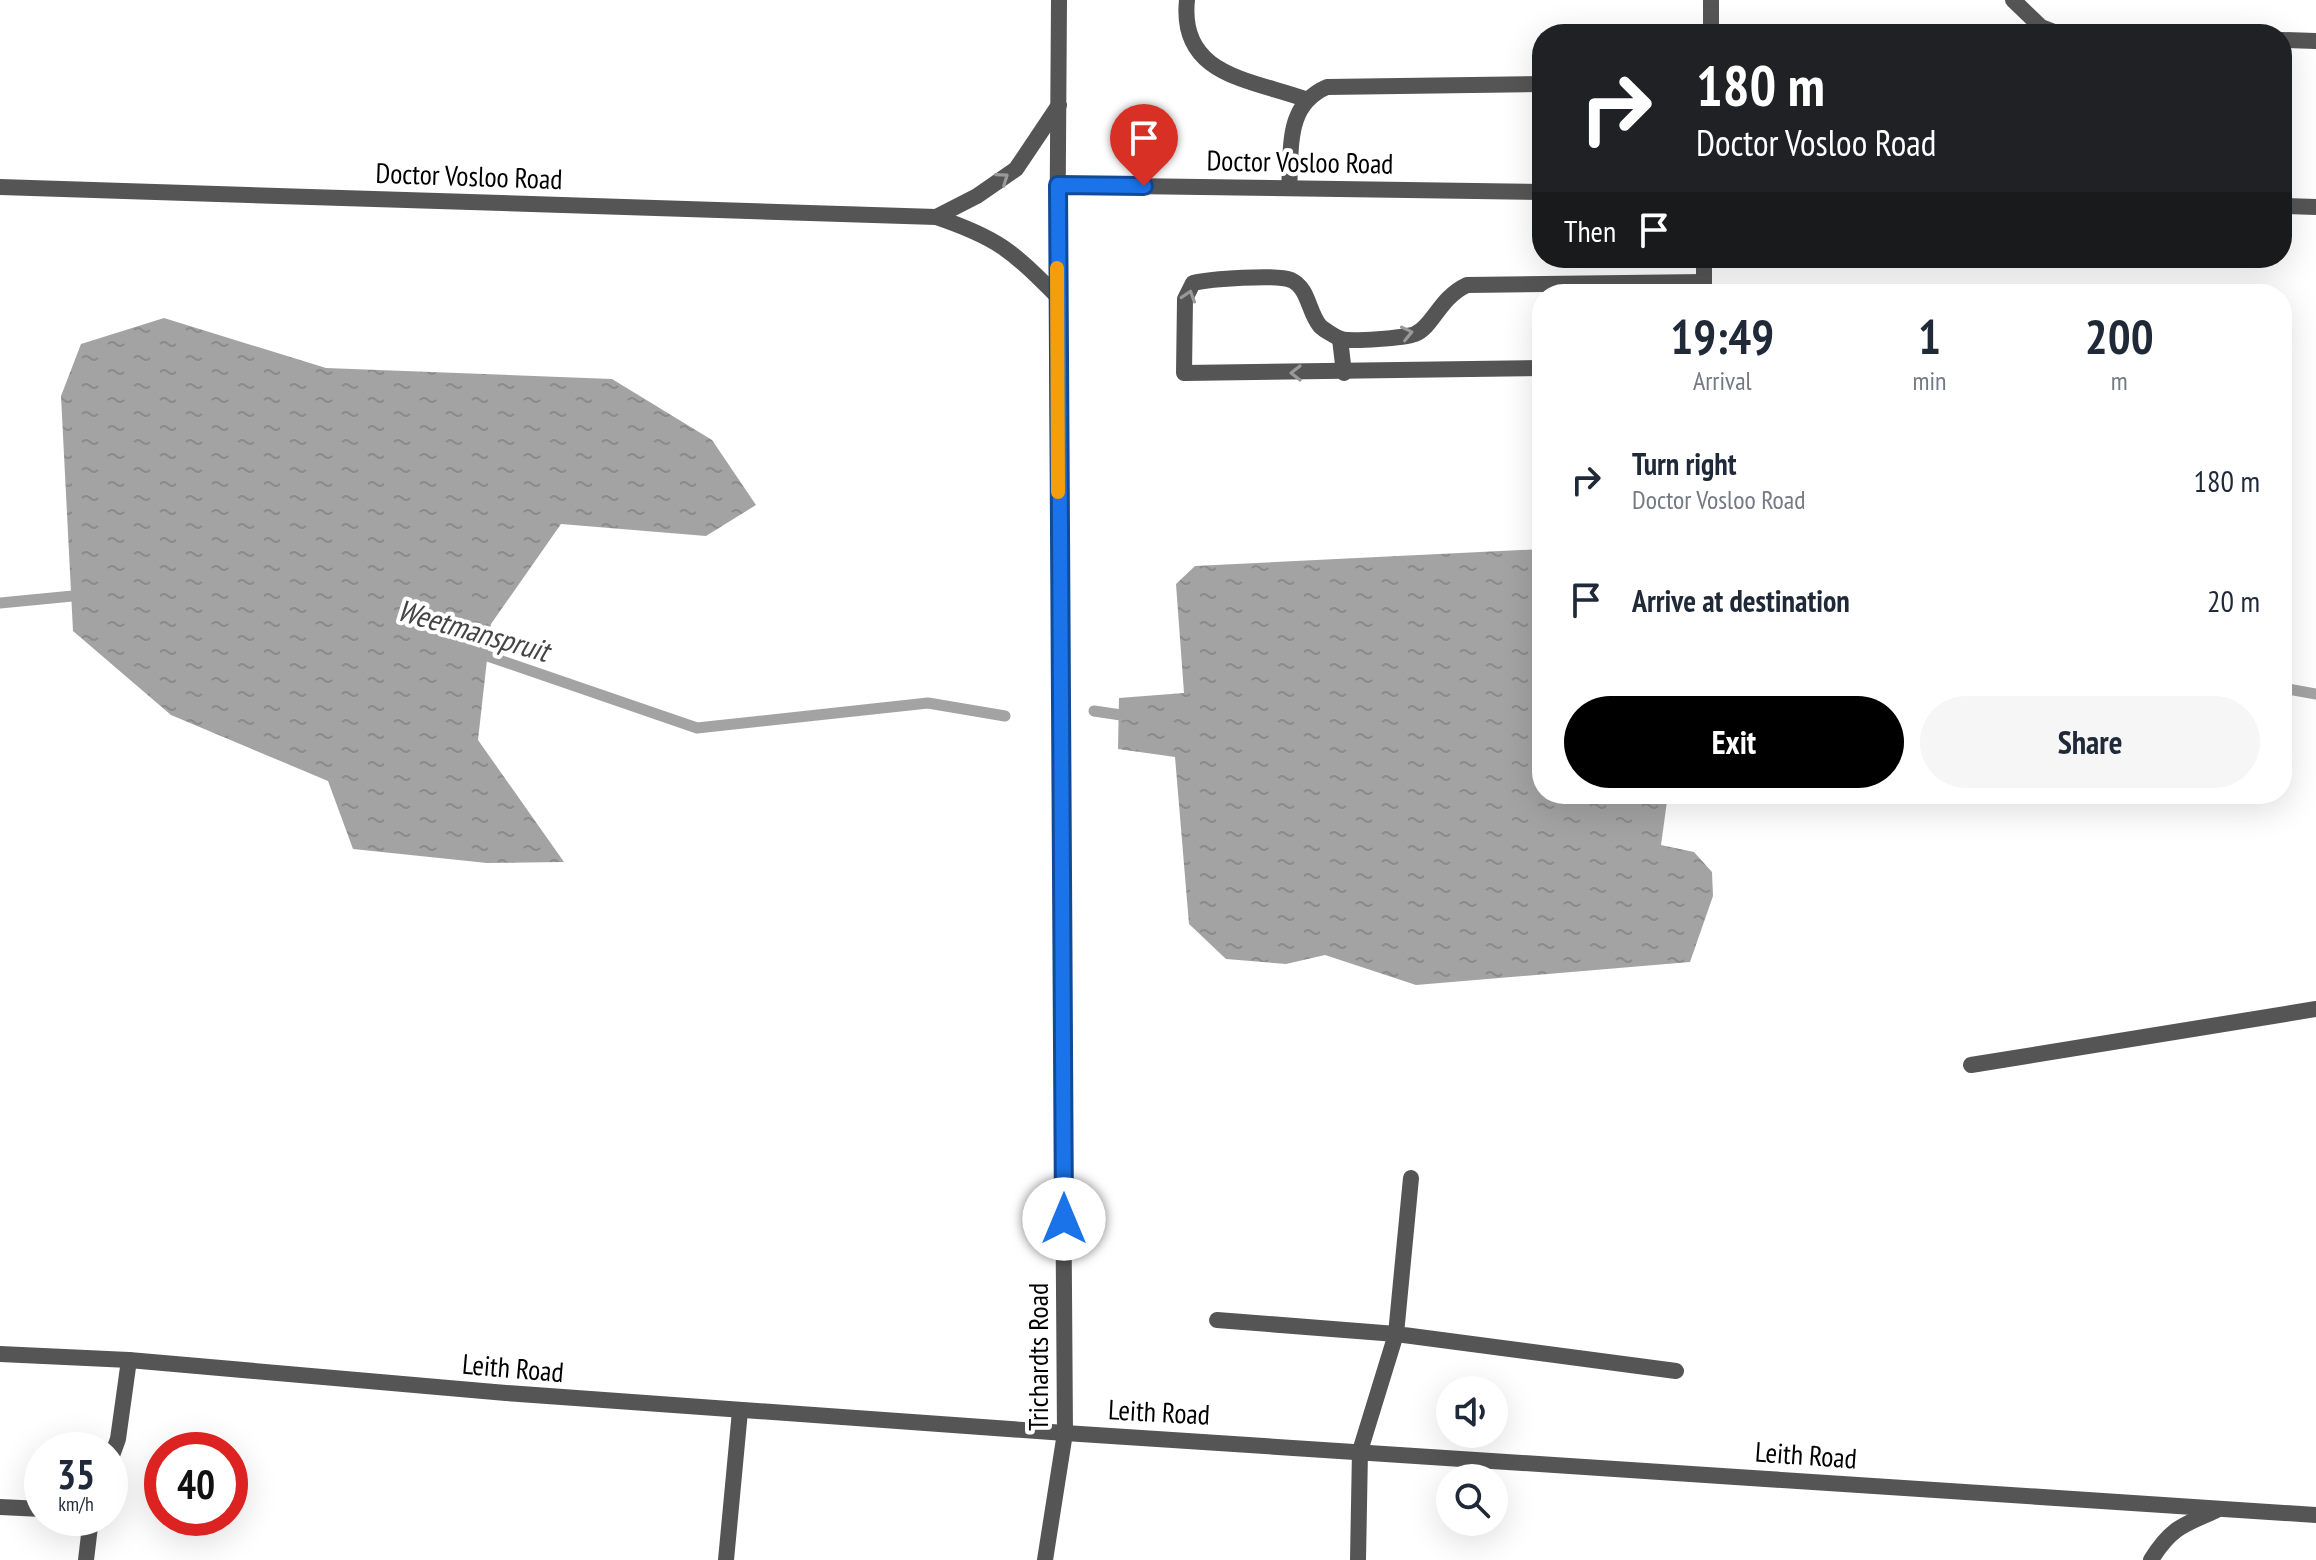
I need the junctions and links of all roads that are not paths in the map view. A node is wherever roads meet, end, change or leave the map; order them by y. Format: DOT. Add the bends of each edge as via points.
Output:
graph roads {
  1 [pos="1059,0"];
  2 [pos="1187,0"];
  3 [pos="1711,0"];
  4 [pos="2013,0"];
  5 [pos="1711,24"];
  6 [pos="2038,24"];
  7 [pos="2292,40"];
  8 [pos="2316,41"];
  9 [pos="1532,84"];
  10 [pos="1305,99"];
  11 [pos="1059,105"];
  12 [pos="1058,185"];
  13 [pos="0,187"];
  14 [pos="1289,188"];
  15 [pos="1532,192"];
  16 [pos="2292,206"];
  17 [pos="2316,207"];
  18 [pos="936,217"];
  19 [pos="1532,286"];
  20 [pos="1057,296"];
  21 [pos="1340,339"];
  22 [pos="1532,368"];
  23 [pos="1344,373"];
  24 [pos="2316,1009"];
  25 [pos="1971,1065"];
  26 [pos="1411,1178"];
  27 [pos="1217,1320"];
  28 [pos="1396,1334"];
  29 [pos="0,1354"];
  30 [pos="129,1360"];
  31 [pos="1676,1371"];
  32 [pos="740,1411"];
  33 [pos="119,1432"];
  34 [pos="1065,1433"];
  35 [pos="1360,1451"];
  36 [pos="0,1507"];
  37 [pos="24,1508"];
  38 [pos="2220,1509"];
  39 [pos="2316,1515"];
  40 [pos="89,1536"];
  41 [pos="86,1560"];
  42 [pos="726,1560"];
  43 [pos="1045,1560"];
  44 [pos="1358,1560"];
  45 [pos="2151,1560"];
  1 -- 11 [label="street, Trichardts Road"];
  2 -- 10 [label="street" via="1185,21 1194,51 1208,64"];
  3 -- 5 [label="street"];
  4 -- 6 [label="street"];
  7 -- 8 [label="street"];
  9 -- 10 [label="street" via="1327,87"];
  10 -- 14 [label="street" via="1294,126"];
  11 -- 12 [label="street, Trichardts Road"];
  18 -- 11 [label="street, Doctor Vosloo Road, one-way" via="1016,169"];
  12 -- 14 [label="street, Doctor Vosloo Road"];
  12 -- 20 [label="street, Trichardts Road"];
  13 -- 18 [label="street, Doctor Vosloo Road"];
  14 -- 15 [label="street, Doctor Vosloo Road"];
  16 -- 17 [label="street"];
  18 -- 20 [label="street, Doctor Vosloo Road" via="984,233 1013,252"];
  21 -- 19 [label="street, one-way" via="1415,334 1451,293 1467,285"];
  20 -- 34 [label="street, Trichardts Road"];
  21 -- 23 [label="street"];
  23 -- 21 [label="street, one-way" via="1184,373 1185,299 1193,283 1211,279 1289,279 1301,288 1320,325"];
  22 -- 23 [label="street"];
  24 -- 25 [label="street"];
  26 -- 28 [label="street"];
  27 -- 28 [label="street"];
  28 -- 31 [label="street"];
  28 -- 35 [label="street"];
  29 -- 30 [label="street, Leith Road"];
  30 -- 32 [label="street, Leith Road"];
  30 -- 33 [label="street"];
  32 -- 34 [label="street, Leith Road"];
  32 -- 42 [label="street"];
  34 -- 35 [label="street, Leith Road"];
  34 -- 43 [label="street, Trichardts Road"];
  35 -- 38 [label="street, Leith Road"];
  35 -- 44 [label="street"];
  36 -- 37 [label="street"];
  38 -- 39 [label="street, Leith Road"];
  38 -- 45 [label="street" via="2178,1526"];
  40 -- 41 [label="street"];
}
